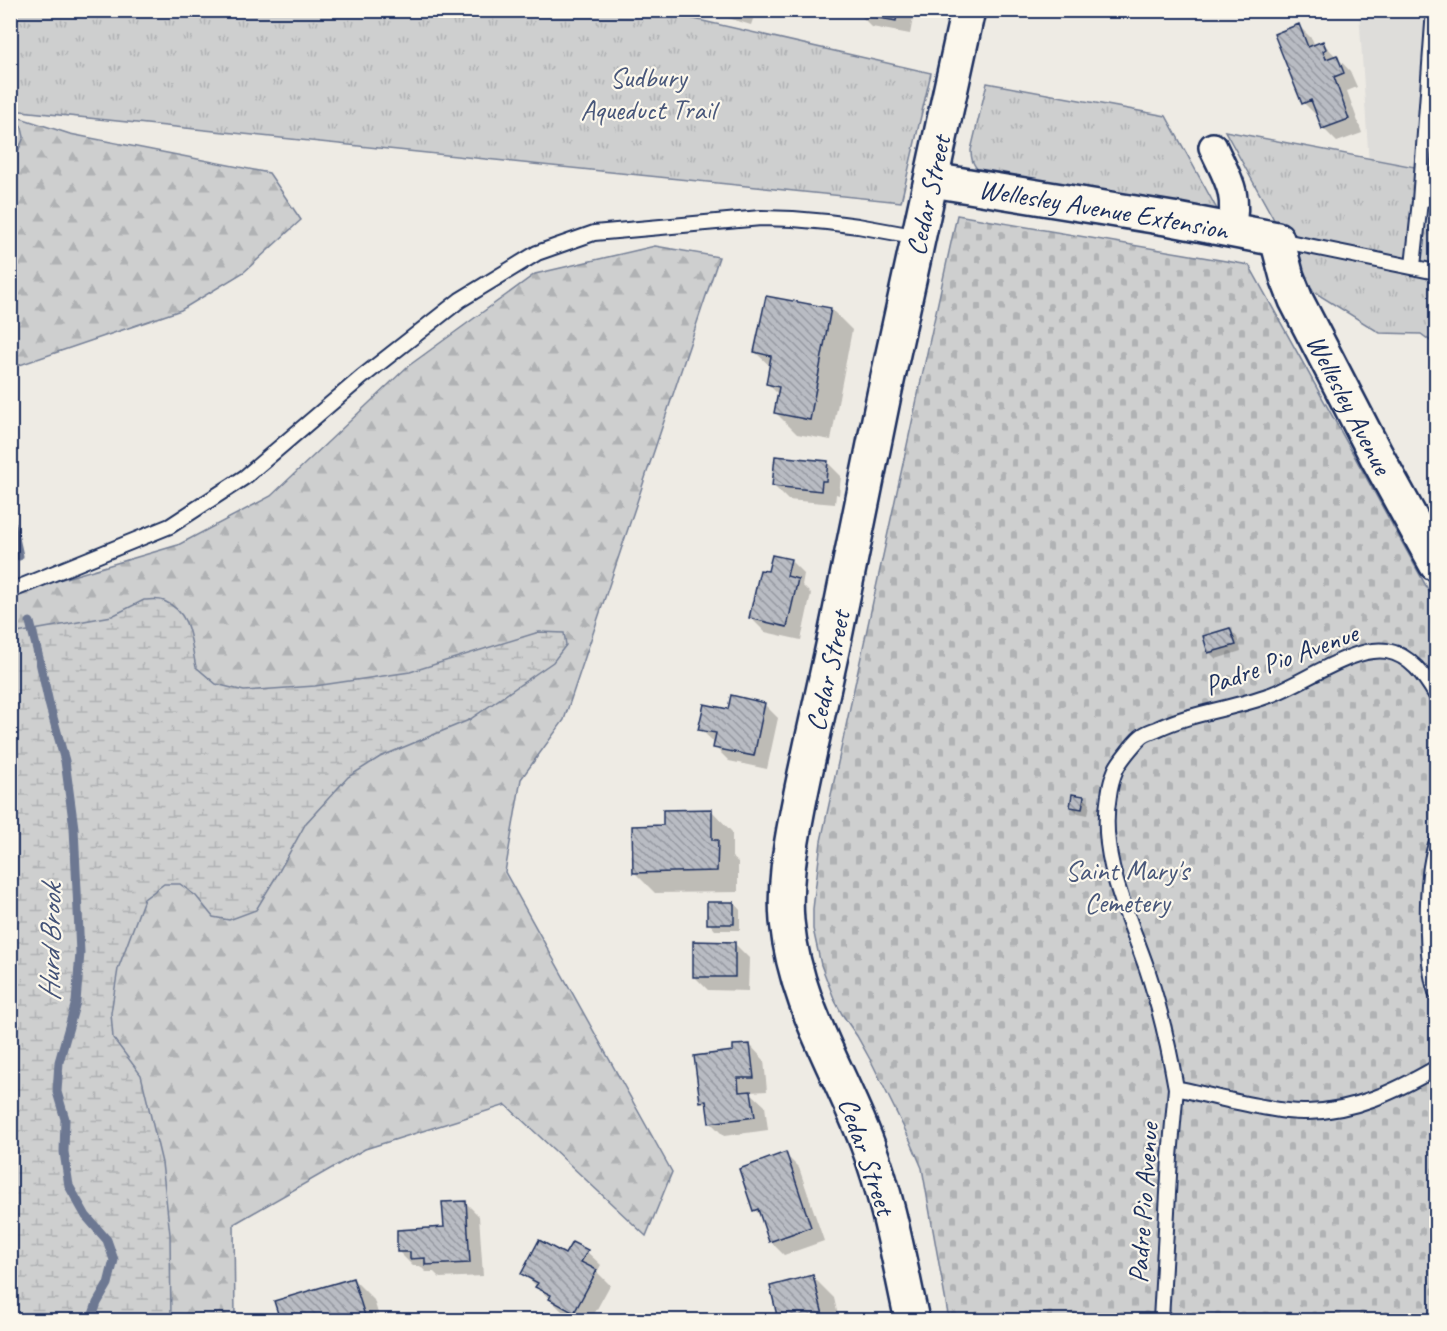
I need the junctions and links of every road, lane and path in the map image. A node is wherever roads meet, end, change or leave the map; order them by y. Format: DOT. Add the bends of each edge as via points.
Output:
graph roads {
  1 [pos="968,10"];
  2 [pos="1434,10"];
  3 [pos="1213,147"];
  4 [pos="932,180"];
  5 [pos="1437,195"];
  6 [pos="1420,201"];
  7 [pos="1231,230"];
  8 [pos="919,237"];
  9 [pos="1276,240"];
  10 [pos="1413,266"];
  11 [pos="1437,272"];
  12 [pos="1437,564"];
  13 [pos="10,591"];
  14 [pos="1437,695"];
  15 [pos="1437,844"];
  16 [pos="1434,971"];
  17 [pos="1437,992"];
  18 [pos="1437,1068"];
  19 [pos="1176,1088"];
  20 [pos="912,1320"];
  21 [pos="1161,1320"];
  1 -- 4 [label="street, Cedar Street"];
  2 -- 6 [label="lane"];
  3 -- 7 [label="street" via="1233,192"];
  4 -- 7 [label="street, Wellesley Avenue Extension"];
  4 -- 8 [label="street, Cedar Street"];
  5 -- 6 [label="lane"];
  6 -- 10 [label="lane"];
  7 -- 9 [label="street, Wellesley Avenue Extension"];
  8 -- 13 [label="lane" via="827,222 761,218 594,233 537,253 460,300 245,477 170,526"];
  8 -- 20 [label="street, Cedar Street" via="802,789 786,899 795,972 876,1168"];
  9 -- 10 [label="lane"];
  9 -- 12 [label="street, Wellesley Avenue" via="1296,300"];
  10 -- 11 [label="lane"];
  14 -- 19 [label="lane, Padre Pio Avenue" via="1412,663 1387,651 1367,652 1268,696 1174,721 1142,735 1116,767 1106,816 1107,845 1158,1005"];
  15 -- 16 [label="lane" via="1428,907"];
  16 -- 17 [label="lane"];
  18 -- 19 [label="lane, Padre Pio Avenue" via="1369,1101 1307,1112 1279,1110"];
  19 -- 21 [label="lane, Padre Pio Avenue"];
}
